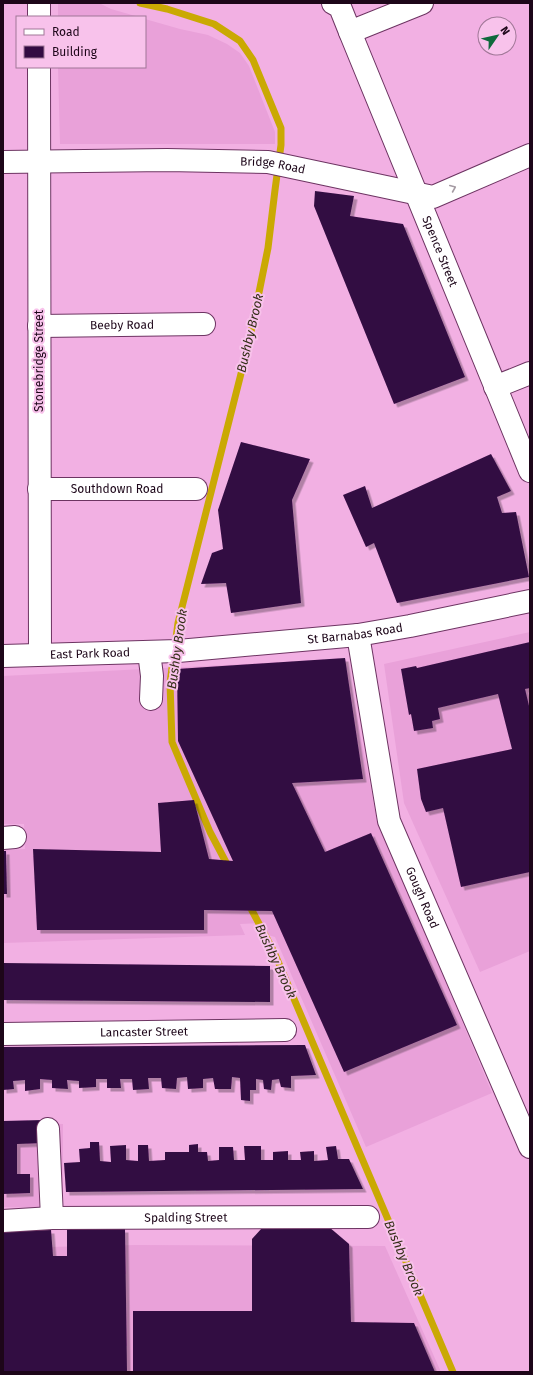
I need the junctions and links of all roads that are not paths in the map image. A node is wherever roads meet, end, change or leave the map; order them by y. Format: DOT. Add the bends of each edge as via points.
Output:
graph roads {
  1 [pos="39,3"];
  2 [pos="333,3"];
  3 [pos="422,3"];
  4 [pos="39,16"];
  5 [pos="350,32"];
  6 [pos="39,68"];
  7 [pos="530,155"];
  8 [pos="3,162"];
  9 [pos="40,162"];
  10 [pos="416,193"];
  11 [pos="204,324"];
  12 [pos="39,326"];
  13 [pos="530,373"];
  14 [pos="495,387"];
  15 [pos="530,471"];
  16 [pos="39,489"];
  17 [pos="196,489"];
  18 [pos="530,601"];
  19 [pos="358,635"];
  20 [pos="163,651"];
  21 [pos="40,654"];
  22 [pos="3,656"];
  23 [pos="151,699"];
  24 [pos="285,1030"];
  25 [pos="3,1034"];
  26 [pos="48,1129"];
  27 [pos="530,1147"];
  28 [pos="368,1217"];
  29 [pos="52,1218"];
  30 [pos="3,1221"];
  1 -- 4 [label="street"];
  2 -- 5 [label="street, Spence Street" via="340,7"];
  3 -- 5 [label="street"];
  5 -- 10 [label="street, Spence Street"];
  6 -- 9 [label="street, Stonebridge Street"];
  10 -- 7 [label="street, Bridge Road, one-way" via="433,197"];
  8 -- 9 [label="street, Bridge Road"];
  9 -- 10 [label="street, Bridge Road" via="167,160 278,163"];
  9 -- 12 [label="street, Stonebridge Street"];
  10 -- 14 [label="street, Spence Street"];
  11 -- 12 [label="street, Beeby Road"];
  12 -- 16 [label="street, Stonebridge Street"];
  13 -- 14 [label="street"];
  14 -- 15 [label="street, Spence Street"];
  16 -- 17 [label="street, Southdown Road"];
  16 -- 21 [label="street, Stonebridge Street"];
  18 -- 19 [label="street, St Barnabas Road"];
  19 -- 20 [label="street, St Barnabas Road"];
  19 -- 27 [label="street, Gough Road" via="389,821"];
  20 -- 21 [label="street, East Park Road"];
  20 -- 23 [label="street" via="152,676"];
  21 -- 22 [label="street, East Park Road"];
  24 -- 25 [label="street, Lancaster Street"];
  26 -- 29 [label="street"];
  28 -- 29 [label="street, Spalding Street"];
  29 -- 30 [label="street, Spalding Street"];
}
